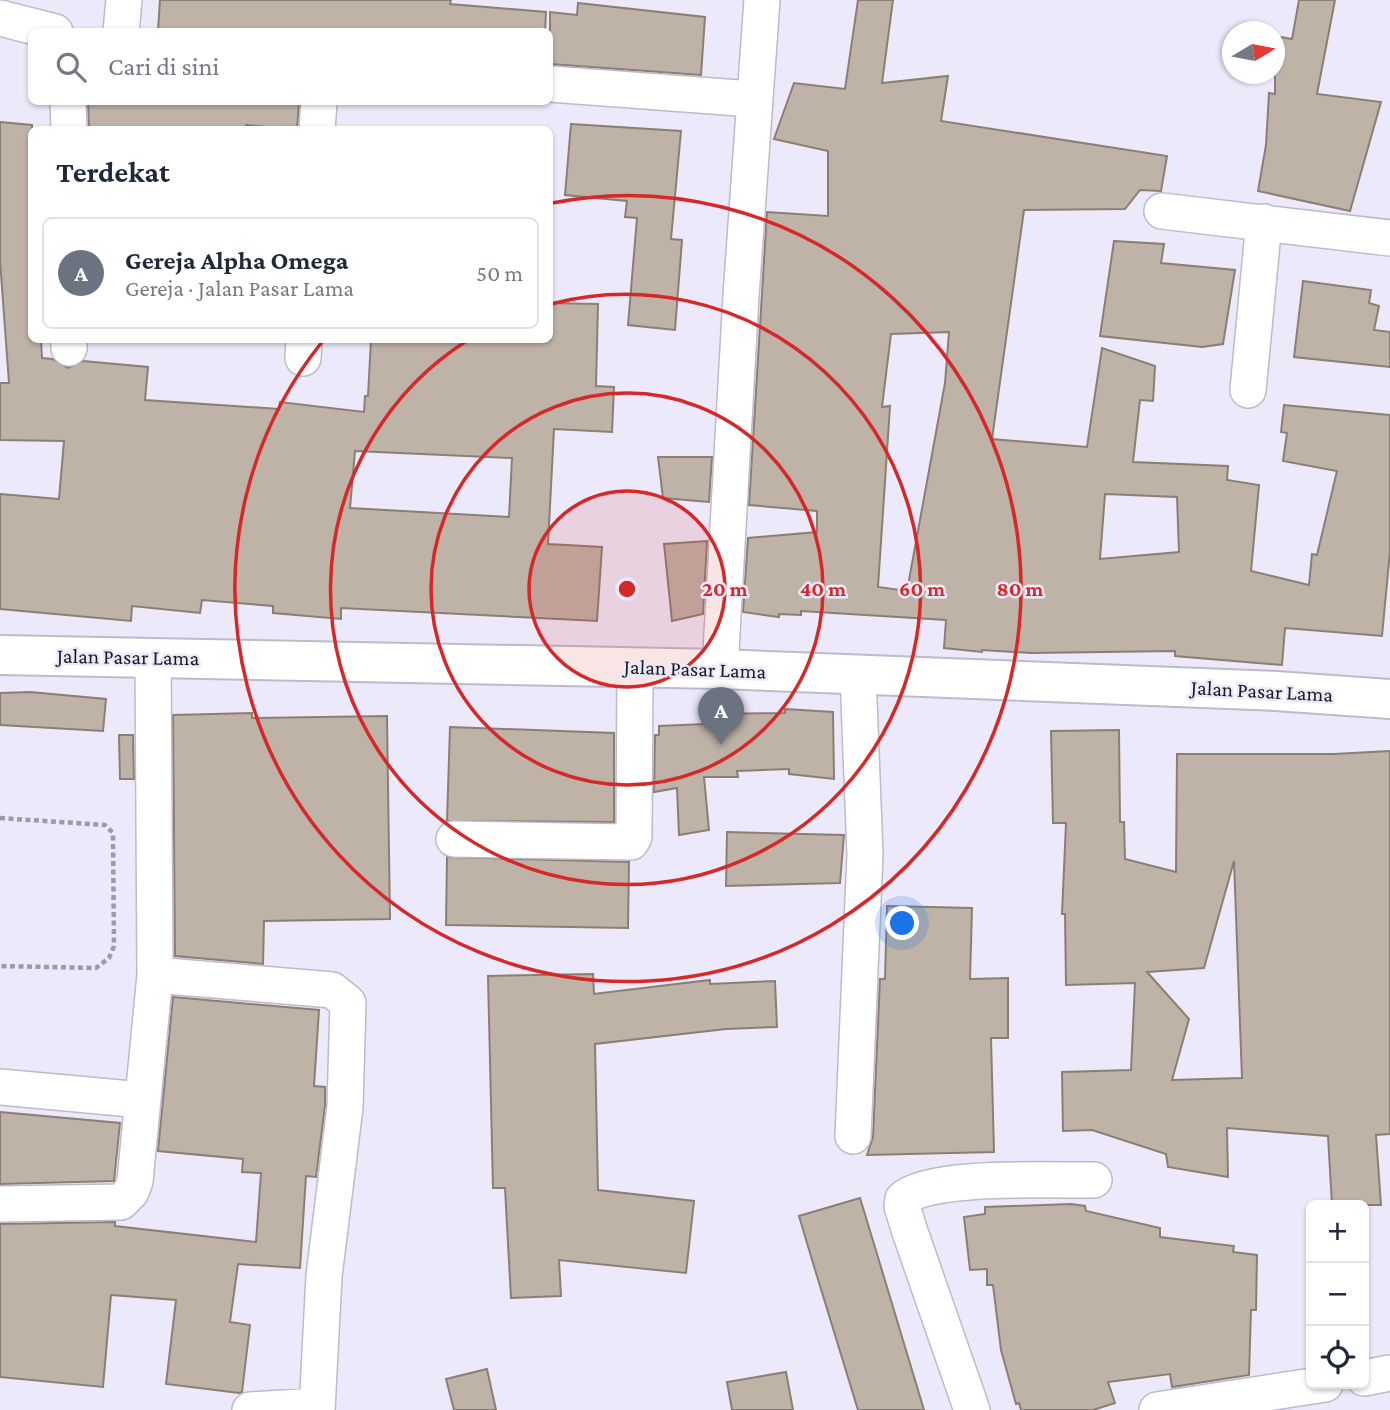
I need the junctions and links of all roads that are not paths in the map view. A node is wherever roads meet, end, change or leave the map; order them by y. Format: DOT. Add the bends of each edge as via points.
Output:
graph roads {
  1 [pos="124,0"];
  2 [pos="762,0"];
  3 [pos="0,18"];
  4 [pos="39,28"];
  5 [pos="121,28"];
  6 [pos="553,84"];
  7 [pos="753,99"];
  8 [pos="68,105"];
  9 [pos="319,105"];
  10 [pos="69,126"];
  11 [pos="317,126"];
  12 [pos="1162,211"];
  13 [pos="1264,222"];
  14 [pos="1390,238"];
  15 [pos="1248,390"];
  16 [pos="0,654"];
  17 [pos="153,657"];
  18 [pos="635,667"];
  19 [pos="720,669"];
  20 [pos="858,675"];
  21 [pos="1390,699"];
  22 [pos="454,839"];
  23 [pos="155,975"];
  24 [pos="0,1087"];
  25 [pos="142,1100"];
  26 [pos="853,1136"];
  27 [pos="1094,1180"];
  28 [pos="0,1204"];
  29 [pos="1390,1373"];
  30 [pos="1369,1377"];
  31 [pos="1306,1387"];
  32 [pos="317,1408"];
  33 [pos="250,1410"];
  34 [pos="972,1410"];
  35 [pos="1157,1410"];
  1 -- 5 [label="street"];
  2 -- 7 [label="street"];
  3 -- 4 [label="street"];
  6 -- 7 [label="street"];
  7 -- 19 [label="street"];
  8 -- 10 [label="street"];
  9 -- 11 [label="street"];
  12 -- 13 [label="street"];
  13 -- 14 [label="street"];
  13 -- 15 [label="street"];
  16 -- 17 [label="street, Jalan Pasar Lama"];
  17 -- 18 [label="street, Jalan Pasar Lama"];
  17 -- 23 [label="street"];
  18 -- 19 [label="street, Jalan Pasar Lama"];
  18 -- 22 [label="street" via="637,775 631,842"];
  19 -- 20 [label="street, Jalan Pasar Lama"];
  20 -- 21 [label="street, Jalan Pasar Lama"];
  20 -- 26 [label="street" via="864,854"];
  23 -- 25 [label="street"];
  23 -- 32 [label="street" via="332,990 348,1003 345,1107 324,1276"];
  24 -- 25 [label="street"];
  25 -- 28 [label="street" via="135,1181 126,1199"];
  27 -- 34 [label="street" via="962,1183 919,1190 903,1199 910,1232"];
  29 -- 30 [label="street"];
  31 -- 35 [label="street"];
  32 -- 33 [label="street"];
}
